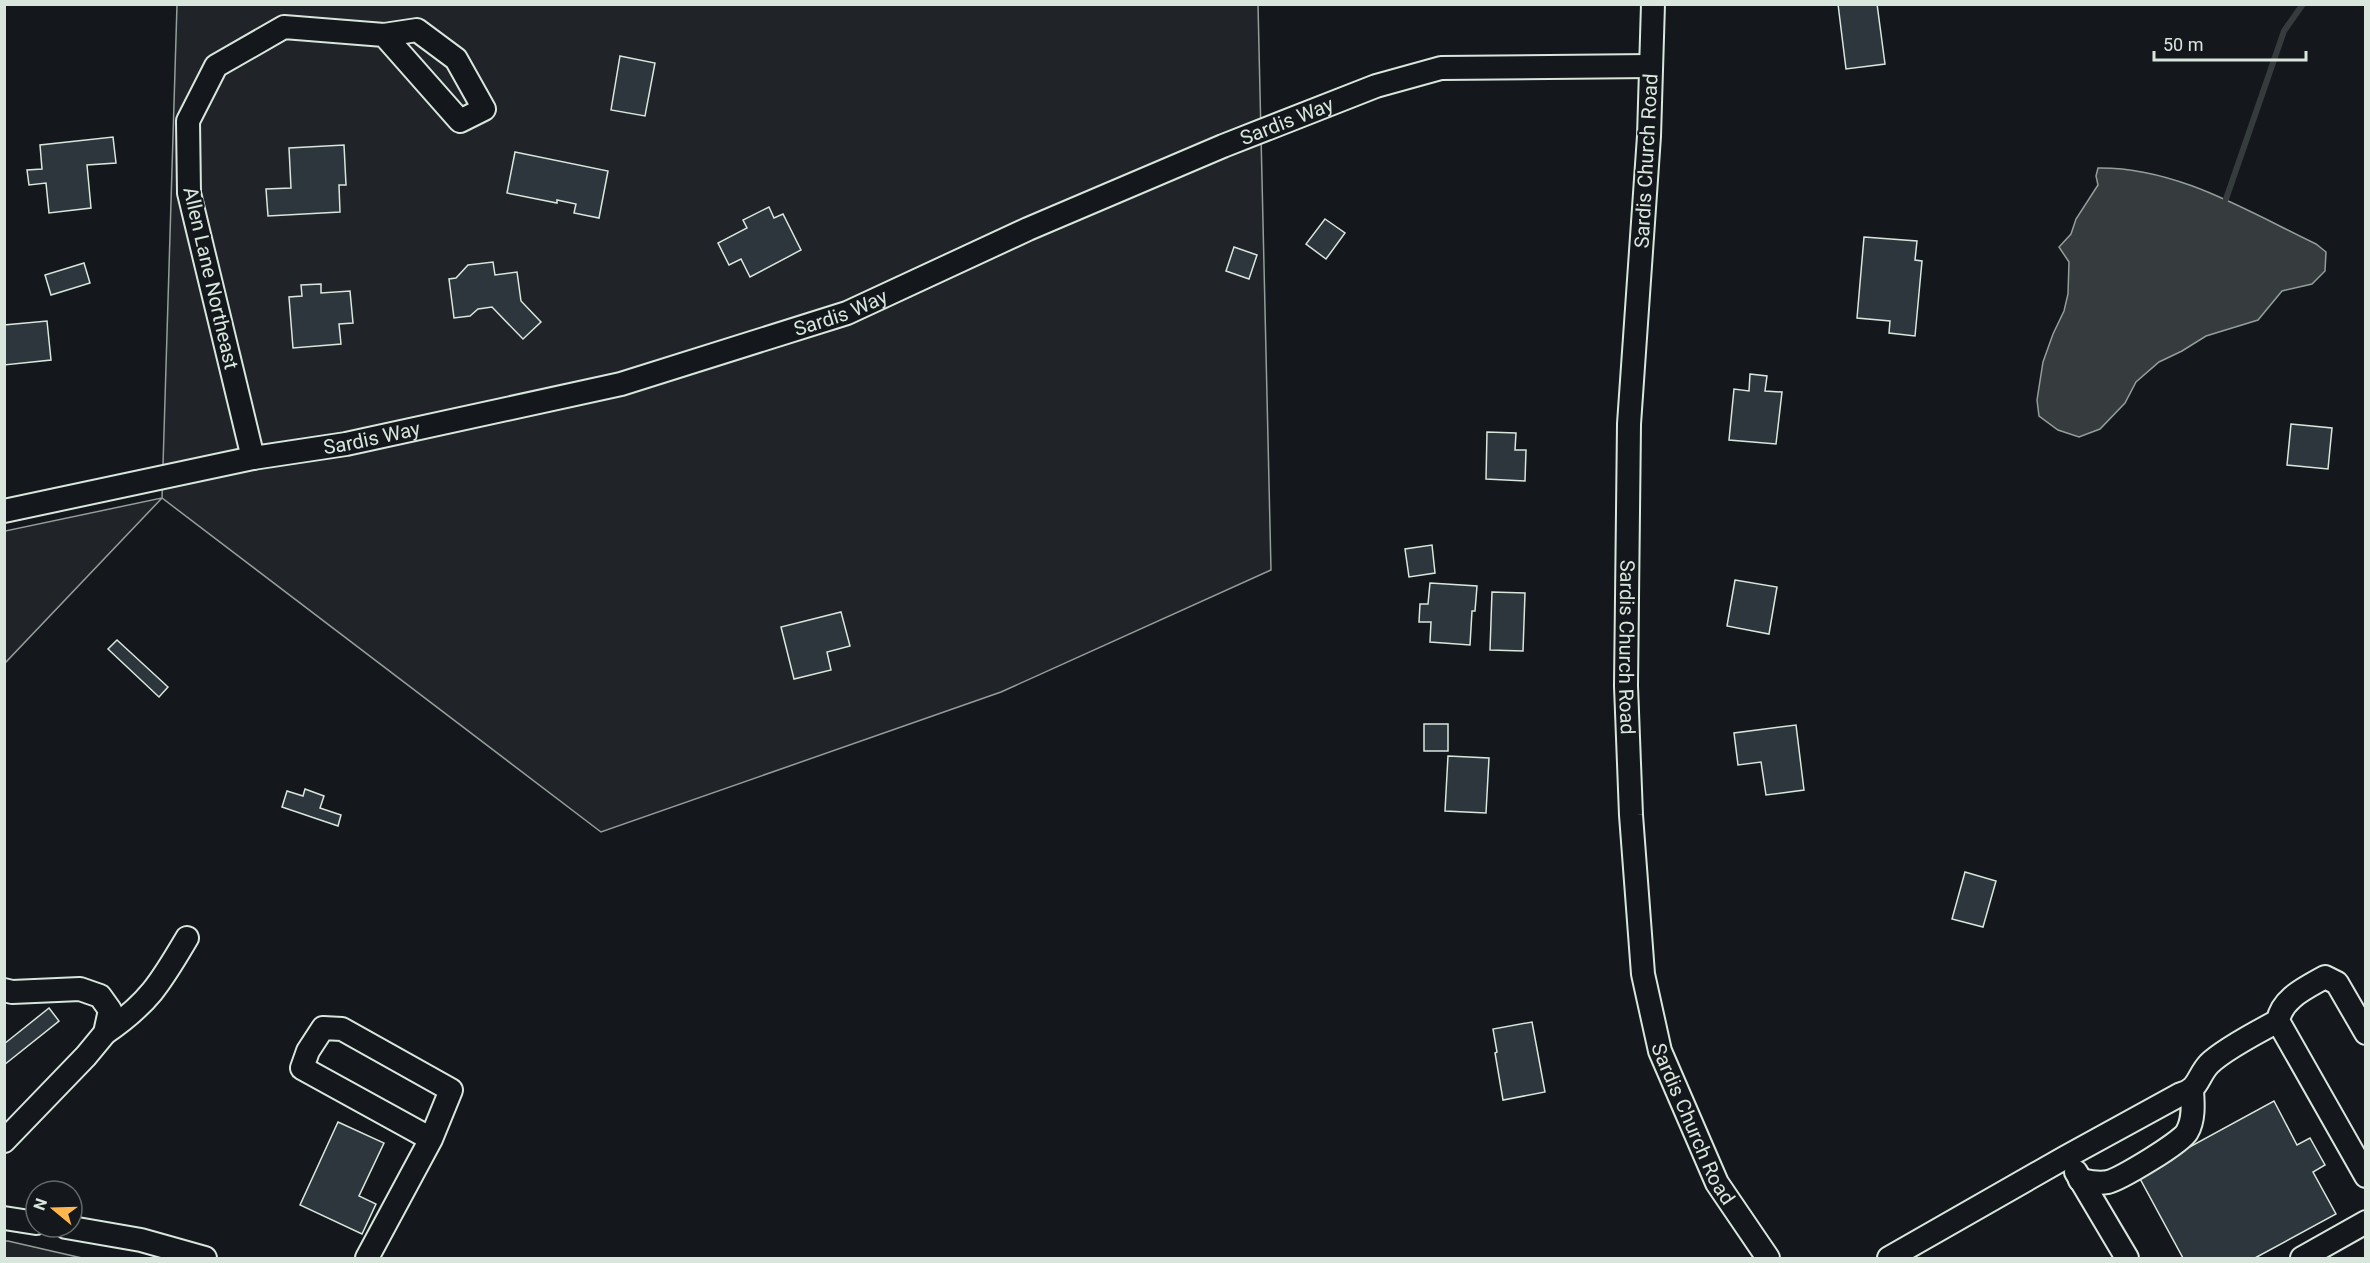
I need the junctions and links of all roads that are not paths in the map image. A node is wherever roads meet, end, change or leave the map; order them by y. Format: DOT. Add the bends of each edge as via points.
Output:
graph roads {
  1 [pos="1653,4"];
  2 [pos="384,35"];
  3 [pos="1651,66"];
  4 [pos="253,458"];
  5 [pos="4,512"];
  6 [pos="187,938"];
  7 [pos="4,990"];
  8 [pos="2278,1021"];
  9 [pos="105,1033"];
  10 [pos="2366,1033"];
  11 [pos="2192,1091"];
  12 [pos="431,1139"];
  13 [pos="4,1142"];
  14 [pos="2066,1157"];
  15 [pos="2366,1176"];
  16 [pos="2080,1180"];
  17 [pos="4,1218"];
  18 [pos="24,1221"];
  19 [pos="2366,1222"];
  20 [pos="84,1230"];
  21 [pos="206,1258"];
  22 [pos="368,1258"];
  23 [pos="1768,1258"];
  24 [pos="1889,1258"];
  25 [pos="2127,1258"];
  26 [pos="2302,1258"];
  1 -- 3 [label="street, Sardis Church Road"];
  2 -- 4 [label="street, Allen Lane Northeast" via="284,27 216,66 188,122 189,193"];
  3 -- 4 [label="street, Sardis Way" via="1441,68 1376,86 1028,229 847,313 621,384 346,444"];
  3 -- 23 [label="street, Sardis Church Road" via="1628,448 1626,686 1630,815 1643,974 1660,1051 1718,1183"];
  4 -- 5 [label="street, Sardis Way"];
  6 -- 9 [label="street" via="147,1000"];
  7 -- 9 [label="street" via="80,988 100,996 110,1010"];
  8 -- 10 [label="street" via="2280,1008 2325,977 2337,983"];
  8 -- 11 [label="street" via="2209,1064"];
  8 -- 15 [label="street"];
  9 -- 13 [label="street"];
  11 -- 14 [label="street"];
  11 -- 16 [label="street" via="2193,1110 2187,1133 2172,1147 2110,1182"];
  12 -- 12 [label="street" via="451,1090 342,1029 323,1028 302,1068"];
  12 -- 22 [label="street"];
  14 -- 16 [label="street"];
  14 -- 24 [label="street"];
  16 -- 25 [label="street"];
  17 -- 18 [label="street"];
  19 -- 26 [label="street"];
  20 -- 21 [label="street" via="141,1240"];
}
